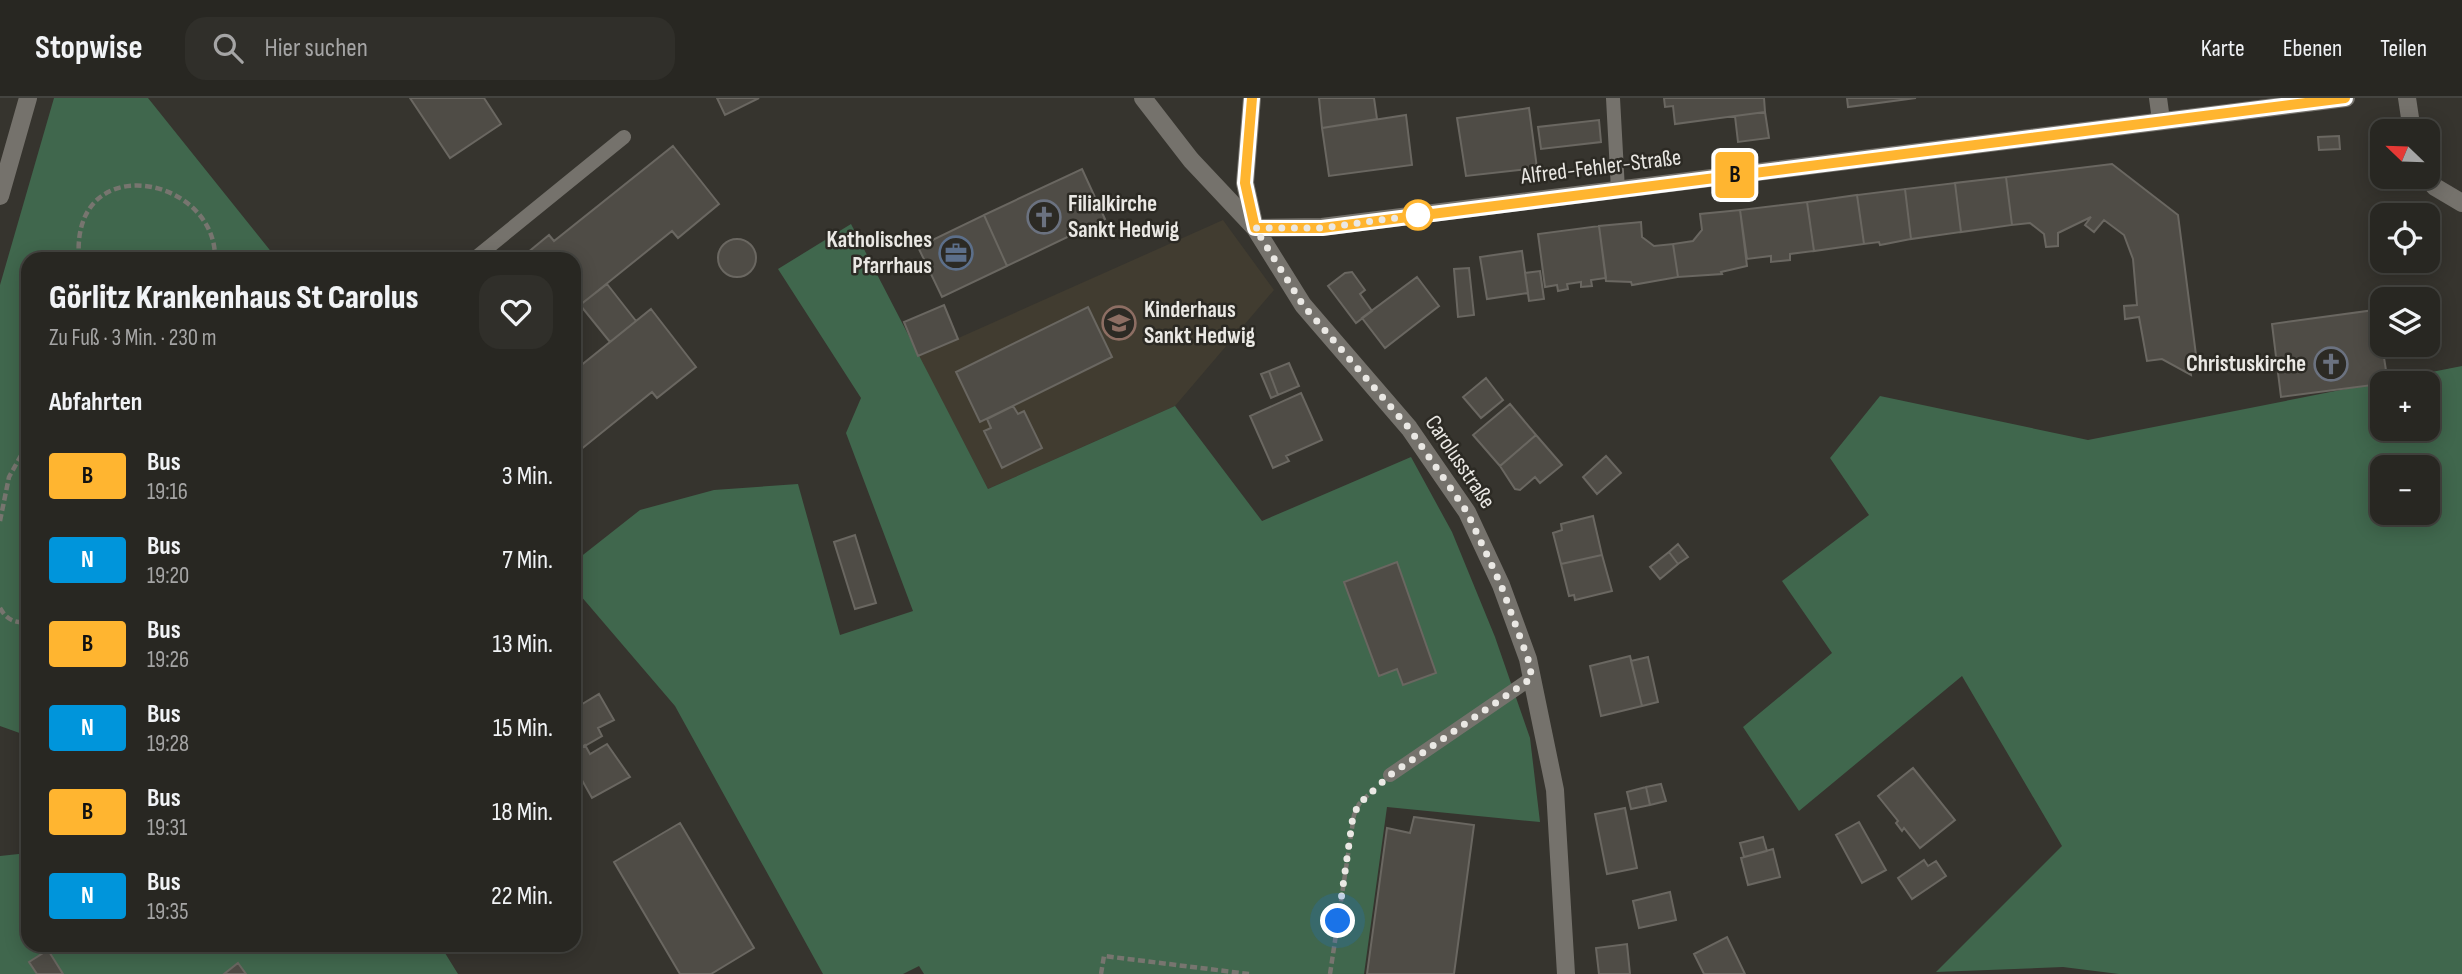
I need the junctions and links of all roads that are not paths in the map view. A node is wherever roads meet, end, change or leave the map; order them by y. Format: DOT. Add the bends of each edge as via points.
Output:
graph roads {
  1 [pos="29,98"];
  2 [pos="1143,98"];
  3 [pos="1252,98"];
  4 [pos="1613,98"];
  5 [pos="2158,98"];
  6 [pos="2346,98"];
  7 [pos="2407,98"];
  8 [pos="2410,119"];
  9 [pos="2161,120"];
  10 [pos="624,137"];
  11 [pos="2438,189"];
  12 [pos="1618,190"];
  13 [pos="0,196"];
  14 [pos="2462,203"];
  15 [pos="1255,228"];
  16 [pos="483,252"];
  17 [pos="1532,678"];
  18 [pos="1390,775"];
  19 [pos="1566,974"];
  1 -- 13 [label="street"];
  2 -- 15 [label="street, Carolusstraße" via="1191,160"];
  3 -- 15 [label="street" via="1245,183"];
  4 -- 12 [label="lane"];
  5 -- 9 [label="street"];
  6 -- 9 [label="street, Alfred-Fehler-Straße"];
  7 -- 8 [label="street"];
  9 -- 12 [label="street, Alfred-Fehler-Straße"];
  10 -- 16 [label="lane"];
  11 -- 14 [label="street"];
  12 -- 15 [label="street, Alfred-Fehler-Straße" via="1322,228"];
  15 -- 17 [label="street, Carolusstraße" via="1303,305 1409,428 1467,512 1501,585"];
  17 -- 18 [label="lane"];
  17 -- 19 [label="street, Carolusstraße" via="1555,790"];
}
